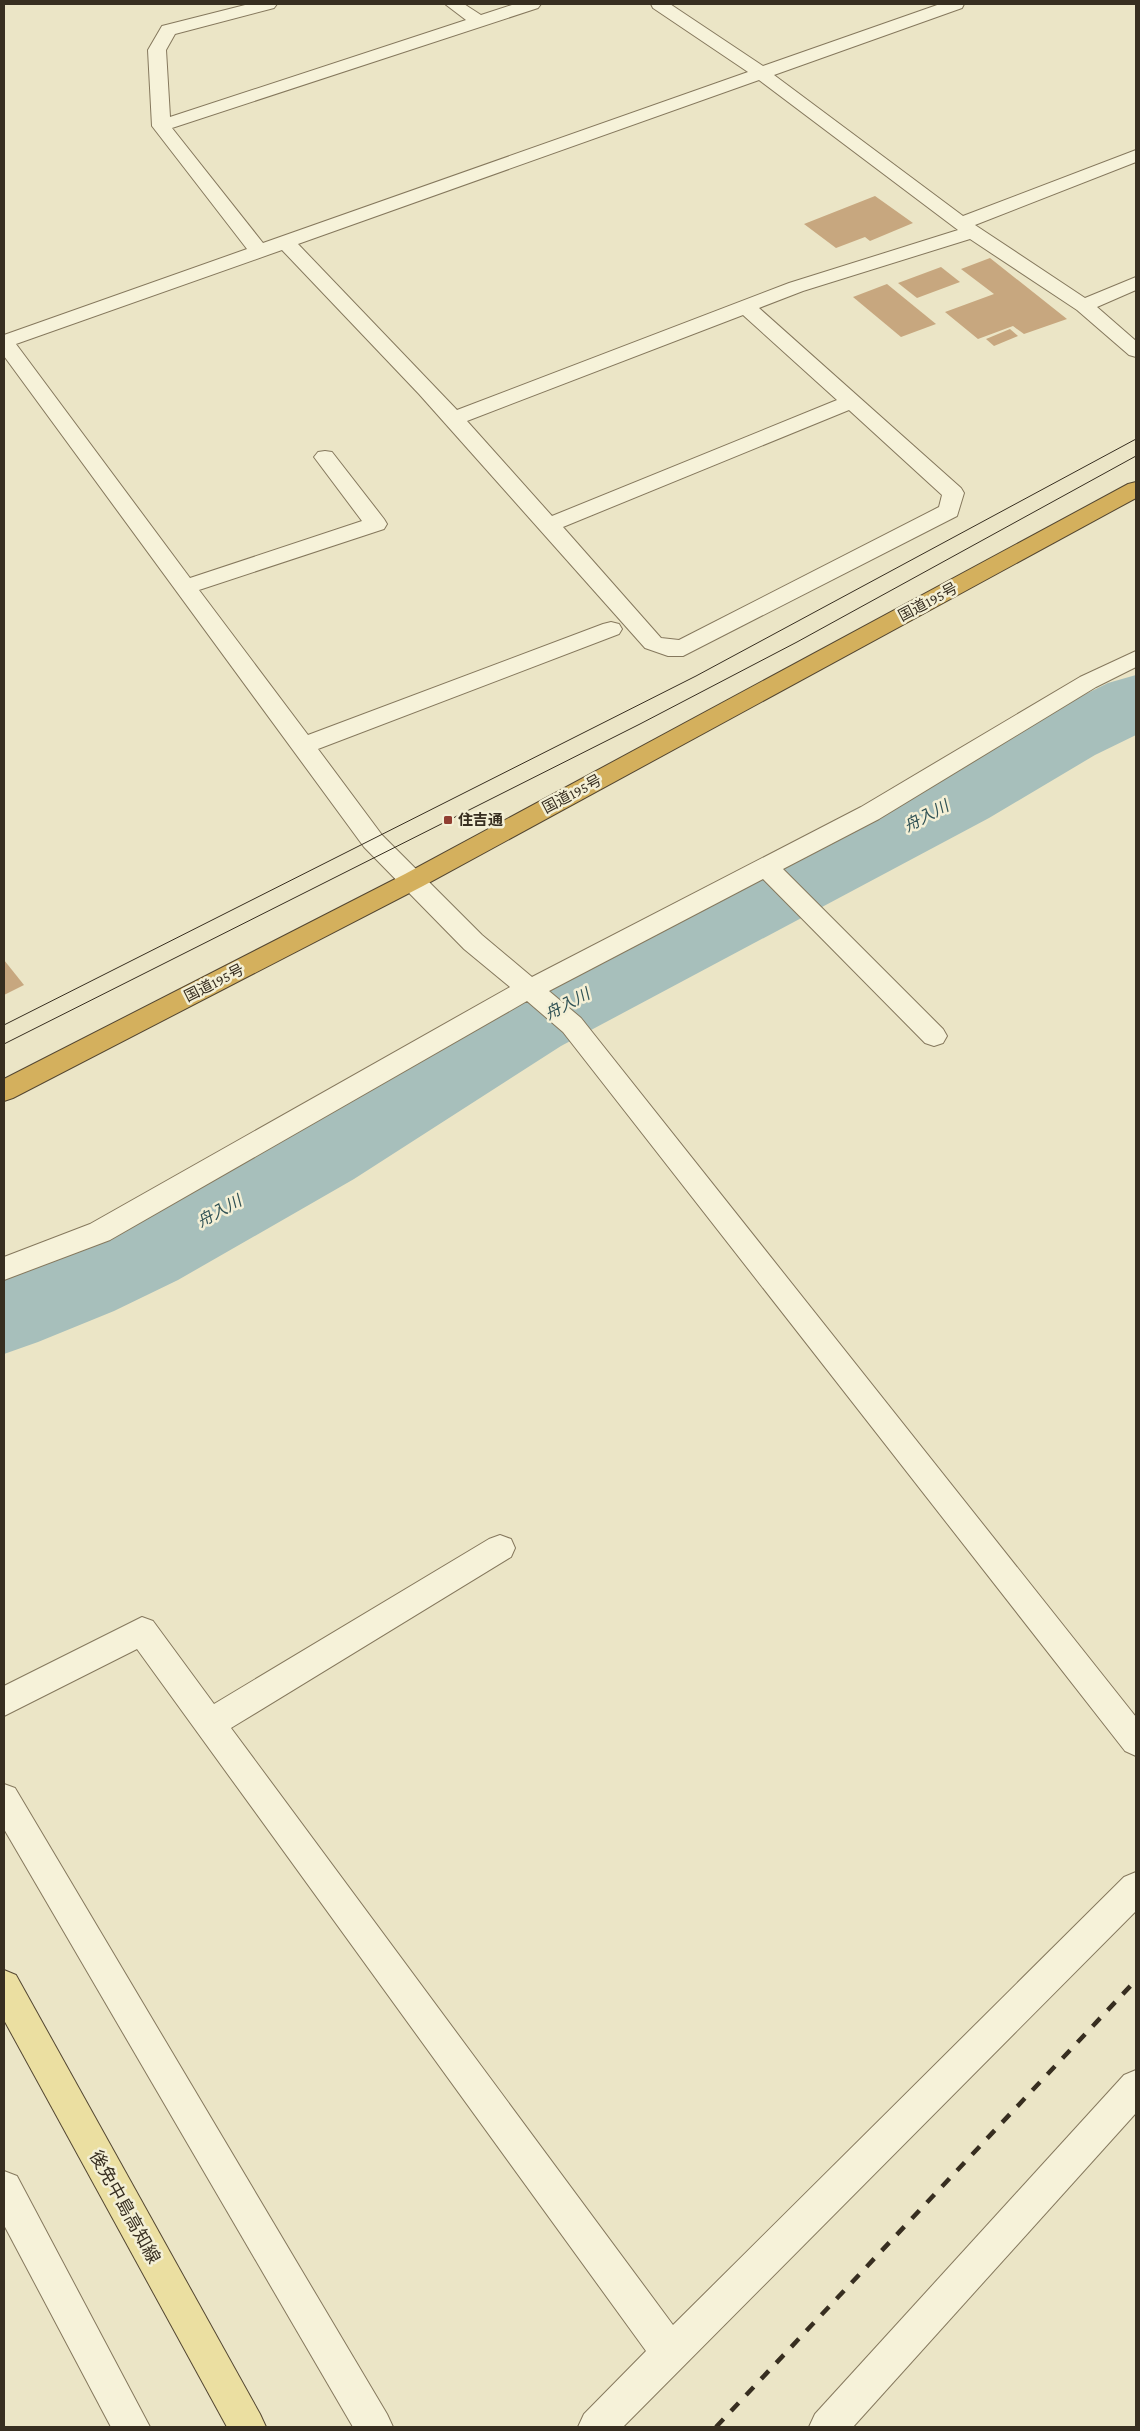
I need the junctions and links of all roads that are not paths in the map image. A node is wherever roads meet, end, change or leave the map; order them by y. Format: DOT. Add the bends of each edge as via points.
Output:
graph roads {
  1 [pos="268,4"];
  2 [pos="453,4"];
  3 [pos="532,4"];
  4 [pos="659,4"];
  5 [pos="956,4"];
  6 [pos="479,21"];
  7 [pos="761,73"];
  8 [pos="161,126"];
  9 [pos="1136,156"];
  10 [pos="966,228"];
  11 [pos="285,242"];
  12 [pos="259,251"];
  13 [pos="1136,284"];
  14 [pos="745,306"];
  15 [pos="1084,306"];
  16 [pos="4,342"];
  17 [pos="1136,350"];
  18 [pos="851,402"];
  19 [pos="454,418"];
  20 [pos="325,457"];
  21 [pos="1136,489"];
  22 [pos="549,525"];
  23 [pos="186,587"];
  24 [pos="610,629"];
  25 [pos="1136,658"];
  26 [pos="303,746"];
  27 [pos="766,867"];
  28 [pos="414,880"];
  29 [pos="533,993"];
  30 [pos="934,1036"];
  31 [pos="4,1091"];
  32 [pos="4,1270"];
  33 [pos="500,1548"];
  34 [pos="4,1702"];
  35 [pos="209,1724"];
  36 [pos="1136,1741"];
  37 [pos="4,1799"];
  38 [pos="1136,1888"];
  39 [pos="4,1987"];
  40 [pos="1136,2087"];
  41 [pos="4,2189"];
  42 [pos="671,2354"];
  43 [pos="131,2427"];
  44 [pos="247,2427"];
  45 [pos="374,2427"];
  46 [pos="597,2427"];
  47 [pos="828,2427"];
  1 -- 8 [label="street" via="168,30 157,50"];
  2 -- 6 [label="street"];
  3 -- 6 [label="street"];
  4 -- 7 [label="street"];
  5 -- 7 [label="street"];
  6 -- 8 [label="street"];
  7 -- 10 [label="street"];
  7 -- 11 [label="street"];
  8 -- 12 [label="street"];
  9 -- 10 [label="street"];
  10 -- 14 [label="street"];
  10 -- 15 [label="street"];
  11 -- 12 [label="street"];
  11 -- 19 [label="street" via="358,314"];
  12 -- 16 [label="street"];
  13 -- 15 [label="street"];
  14 -- 18 [label="street"];
  14 -- 19 [label="street"];
  15 -- 17 [label="street"];
  16 -- 23 [label="street"];
  18 -- 22 [label="street"];
  18 -- 22 [label="street" via="953,493 949,511 684,648 668,648 654,643"];
  19 -- 22 [label="street"];
  20 -- 23 [label="street" via="376,524"];
  21 -- 28 [label="highway, 国道195号"];
  23 -- 26 [label="street"];
  24 -- 26 [label="street"];
  25 -- 27 [label="street" via="1088,682 870,813"];
  26 -- 28 [label="street" via="373,841"];
  27 -- 29 [label="street"];
  27 -- 30 [label="street"];
  28 -- 29 [label="street" via="447,917"];
  28 -- 31 [label="highway, 国道195号"];
  29 -- 32 [label="street" via="399,1060 100,1232"];
  29 -- 36 [label="street" via="572,1025"];
  33 -- 35 [label="street"];
  34 -- 35 [label="street" via="142,1631"];
  35 -- 42 [label="street"];
  37 -- 45 [label="street"];
  38 -- 42 [label="street"];
  39 -- 44 [label="main road, 後免中島高知線"];
  40 -- 47 [label="street"];
  41 -- 43 [label="street"];
  42 -- 46 [label="street"];
}
